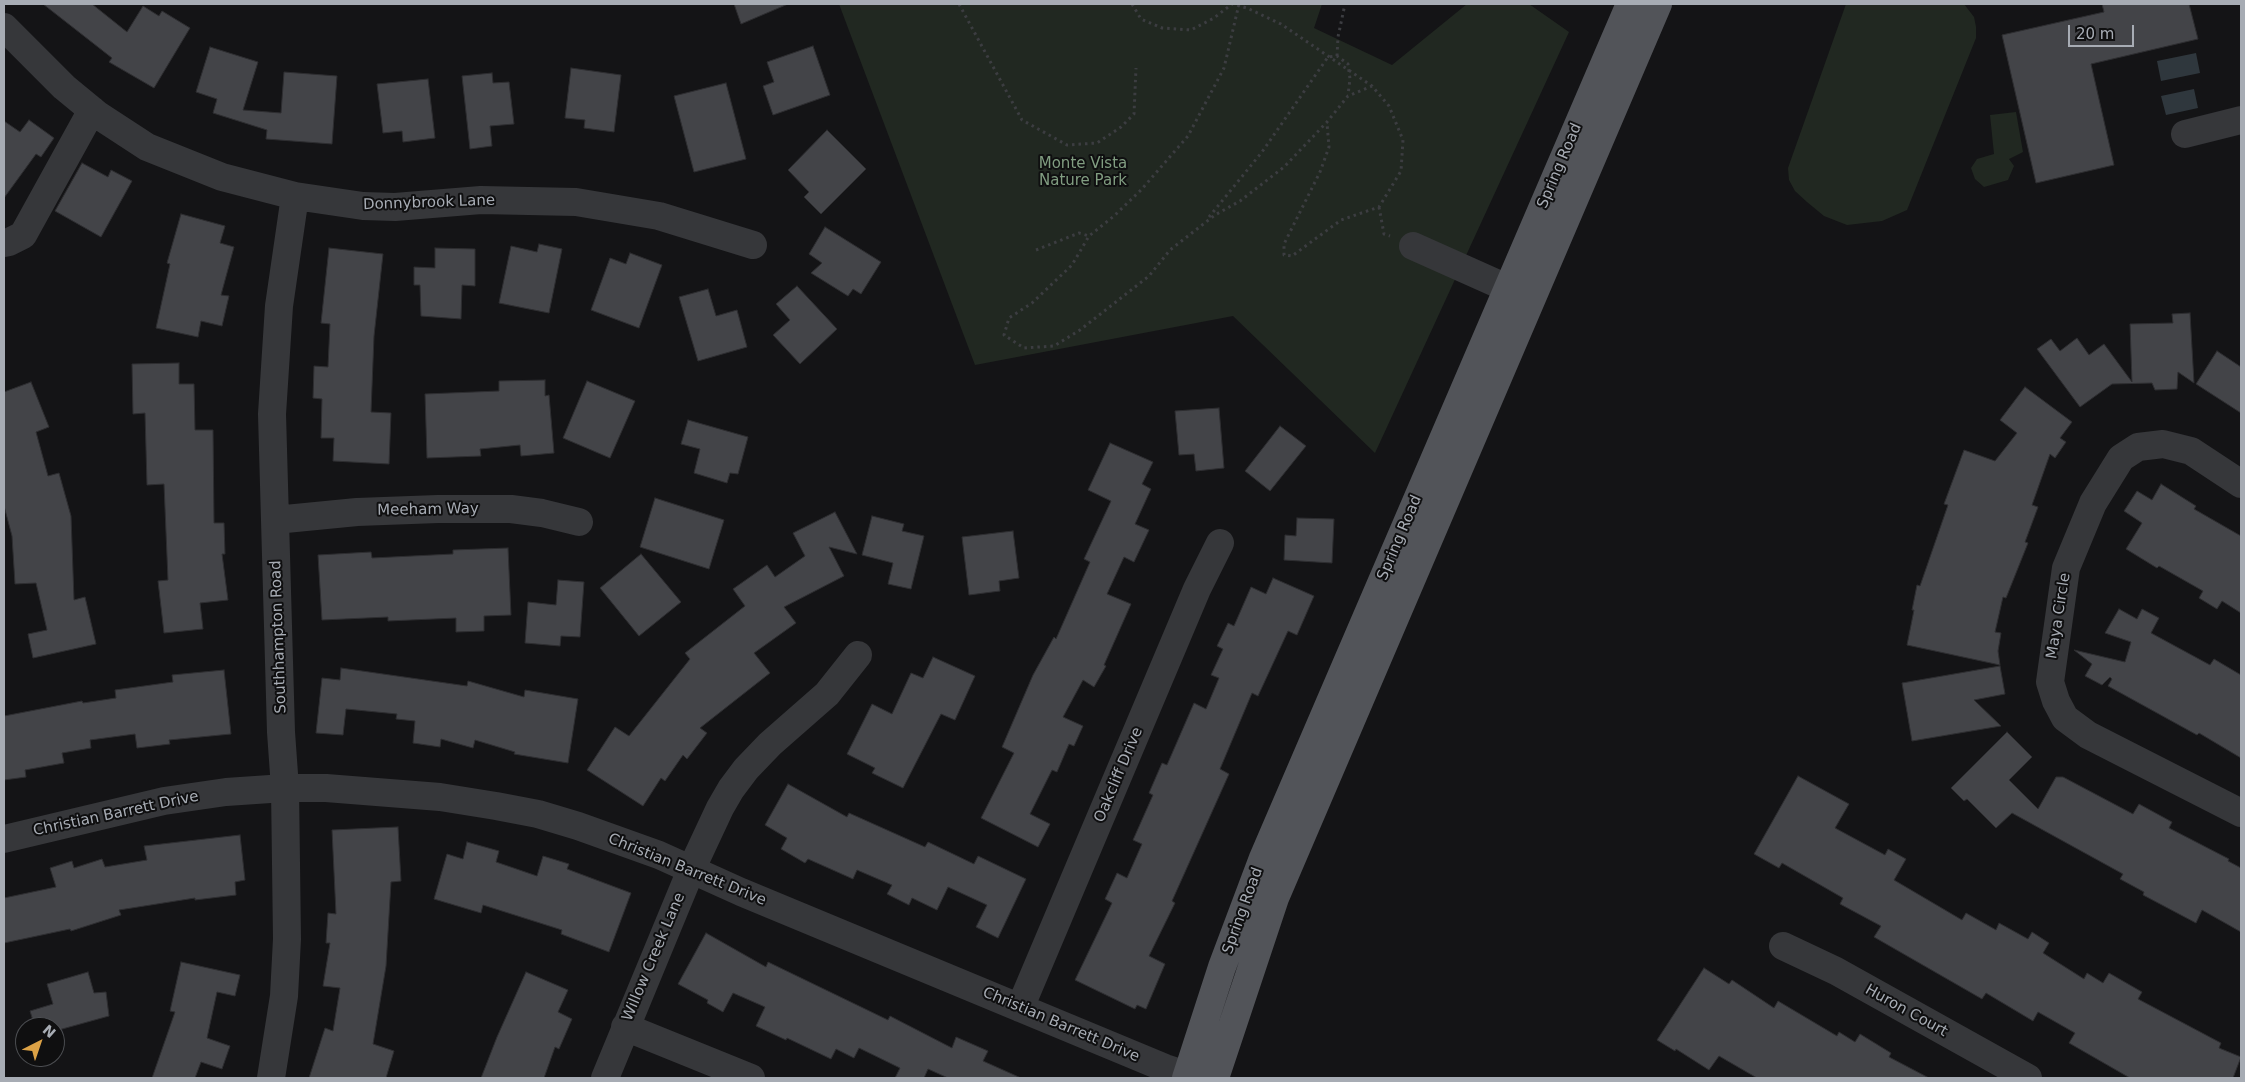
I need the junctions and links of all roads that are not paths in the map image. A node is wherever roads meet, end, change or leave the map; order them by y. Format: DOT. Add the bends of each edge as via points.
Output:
graph roads {
  1 [pos="1630,4"];
  2 [pos="1658,4"];
  3 [pos="4,27"];
  4 [pos="92,110"];
  5 [pos="2241,120"];
  6 [pos="2185,134"];
  7 [pos="295,196"];
  8 [pos="4,242"];
  9 [pos="753,245"];
  10 [pos="1413,246"];
  11 [pos="1507,288"];
  12 [pos="2241,484"];
  13 [pos="275,520"];
  14 [pos="579,522"];
  15 [pos="1220,543"];
  16 [pos="858,655"];
  17 [pos="285,788"];
  18 [pos="2241,813"];
  19 [pos="4,839"];
  20 [pos="691,870"];
  21 [pos="1783,946"];
  22 [pos="1020,1008"];
  23 [pos="625,1027"];
  24 [pos="1190,1077"];
  25 [pos="272,1078"];
  26 [pos="605,1078"];
  27 [pos="751,1078"];
  28 [pos="1215,1078"];
  29 [pos="2028,1078"];
  1 -- 11 [label="main road, Spring Road"];
  2 -- 28 [label="main road, Spring Road" via="1275,898"];
  3 -- 4 [label="street, Donnybrook Lane"];
  4 -- 7 [label="street, Donnybrook Lane" via="164,155 222,177"];
  4 -- 8 [label="street" via="23,235"];
  5 -- 6 [label="street"];
  7 -- 9 [label="street, Donnybrook Lane" via="387,207 481,200 576,202 659,216"];
  7 -- 13 [label="street, Southhampton Road" via="276,341 272,414"];
  10 -- 11 [label="street"];
  11 -- 24 [label="main road, Spring Road" via="1263,858 1222,967"];
  12 -- 18 [label="street, Maya Circle" via="2191,451 2163,444 2138,447 2121,458 2093,503 2066,568 2050,682 2064,718 2088,735"];
  13 -- 14 [label="street, Meeham Way" via="357,512 511,509"];
  13 -- 17 [label="street, Southhampton Road"];
  15 -- 22 [label="street, Oakcliff Drive" via="1197,589"];
  16 -- 20 [label="street, Willow Creek Lane" via="827,694 746,769 720,808"];
  17 -- 19 [label="street, Christian Barrett Drive" via="164,801"];
  17 -- 20 [label="street, Christian Barrett Drive" via="440,797 538,814 659,855"];
  17 -- 25 [label="street, Southhampton Road" via="287,939 284,996"];
  20 -- 22 [label="street, Christian Barrett Drive"];
  20 -- 23 [label="street, Willow Creek Lane"];
  21 -- 29 [label="street, Huron Court" via="1836,971"];
  22 -- 24 [label="street, Christian Barrett Drive"];
  23 -- 26 [label="street, Willow Creek Lane"];
  23 -- 27 [label="street"];
}
